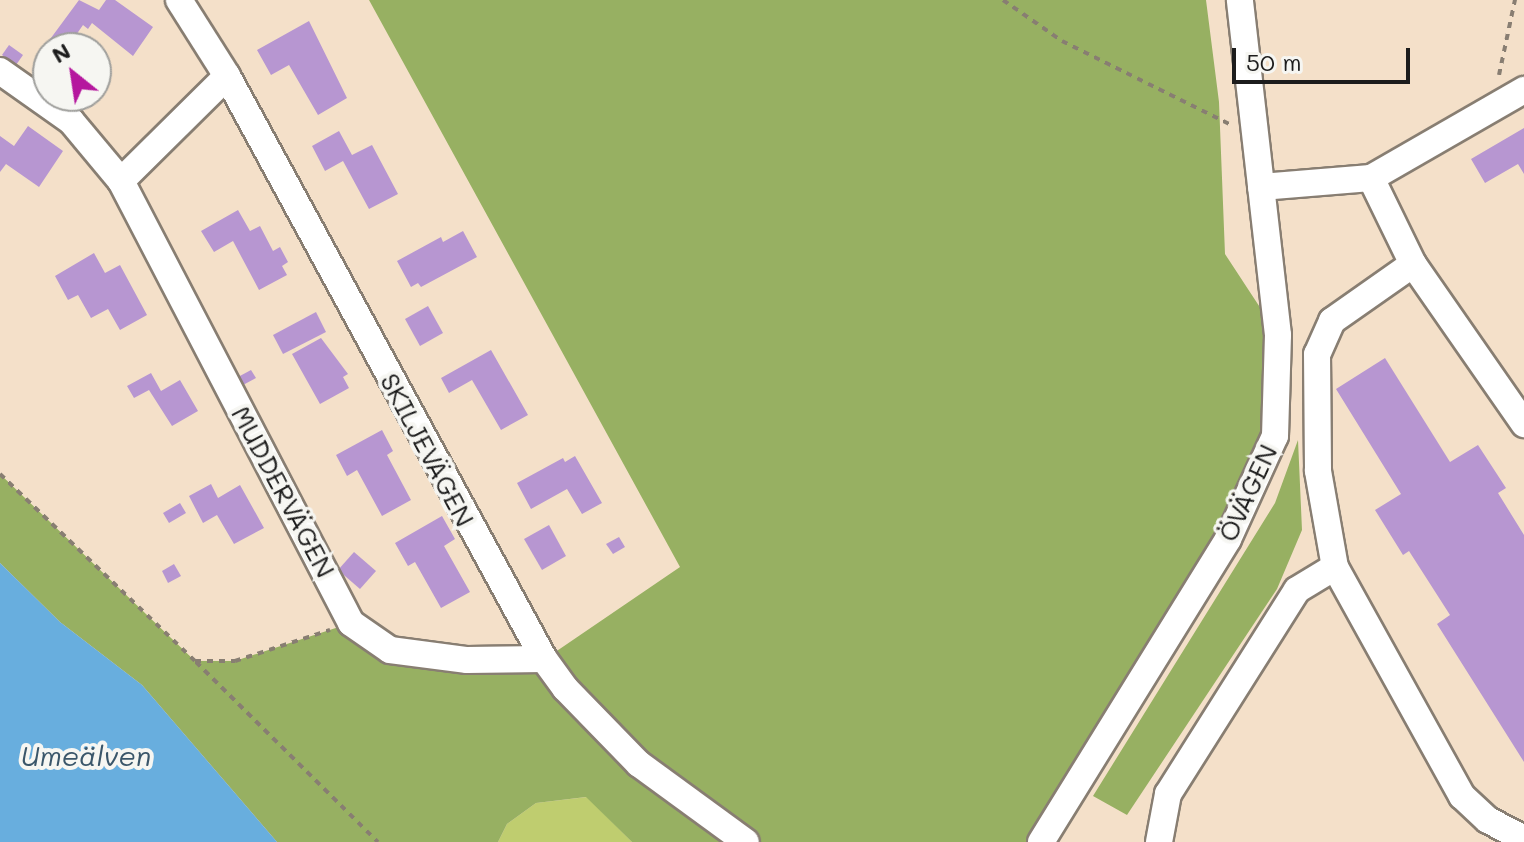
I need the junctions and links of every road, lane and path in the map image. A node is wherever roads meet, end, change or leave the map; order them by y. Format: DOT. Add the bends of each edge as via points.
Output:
graph roads {
  1 [pos="179,0"];
  2 [pos="1003,0"];
  3 [pos="1240,0"];
  4 [pos="1515,0"];
  5 [pos="0,71"];
  6 [pos="227,76"];
  7 [pos="1524,90"];
  8 [pos="1492,105"];
  9 [pos="1254,125"];
  10 [pos="1371,178"];
  11 [pos="121,181"];
  12 [pos="1261,187"];
  13 [pos="1413,264"];
  14 [pos="1524,424"];
  15 [pos="0,474"];
  16 [pos="1335,567"];
  17 [pos="351,623"];
  18 [pos="544,659"];
  19 [pos="195,661"];
  20 [pos="1524,839"];
  21 [pos="378,842"];
  22 [pos="746,842"];
  23 [pos="1041,842"];
  24 [pos="1159,842"];
  1 -- 6 [label="street, SKILJEVÄGEN"];
  2 -- 9 [label="path" via="1040,27 1225,125"];
  3 -- 9 [label="street, ÖVÄGEN"];
  4 -- 8 [label="path"];
  5 -- 11 [label="street, MUDDERVÄGEN" via="71,121"];
  6 -- 11 [label="street"];
  6 -- 18 [label="street, SKILJEVÄGEN"];
  7 -- 8 [label="street"];
  8 -- 10 [label="street"];
  9 -- 12 [label="street, ÖVÄGEN"];
  10 -- 12 [label="street"];
  10 -- 13 [label="street"];
  11 -- 17 [label="street, MUDDERVÄGEN"];
  12 -- 23 [label="street, ÖVÄGEN" via="1278,335 1275,436 1228,539"];
  13 -- 14 [label="street"];
  13 -- 16 [label="street" via="1332,321 1317,354 1318,471"];
  15 -- 19 [label="path"];
  16 -- 20 [label="street" via="1462,796 1488,820"];
  16 -- 24 [label="street" via="1297,590 1168,794"];
  17 -- 18 [label="street, MUDDERVÄGEN" via="390,650 467,660"];
  17 -- 19 [label="path" via="235,661"];
  18 -- 22 [label="street, SKILJEVÄGEN" via="639,764"];
  19 -- 21 [label="path"];
}
